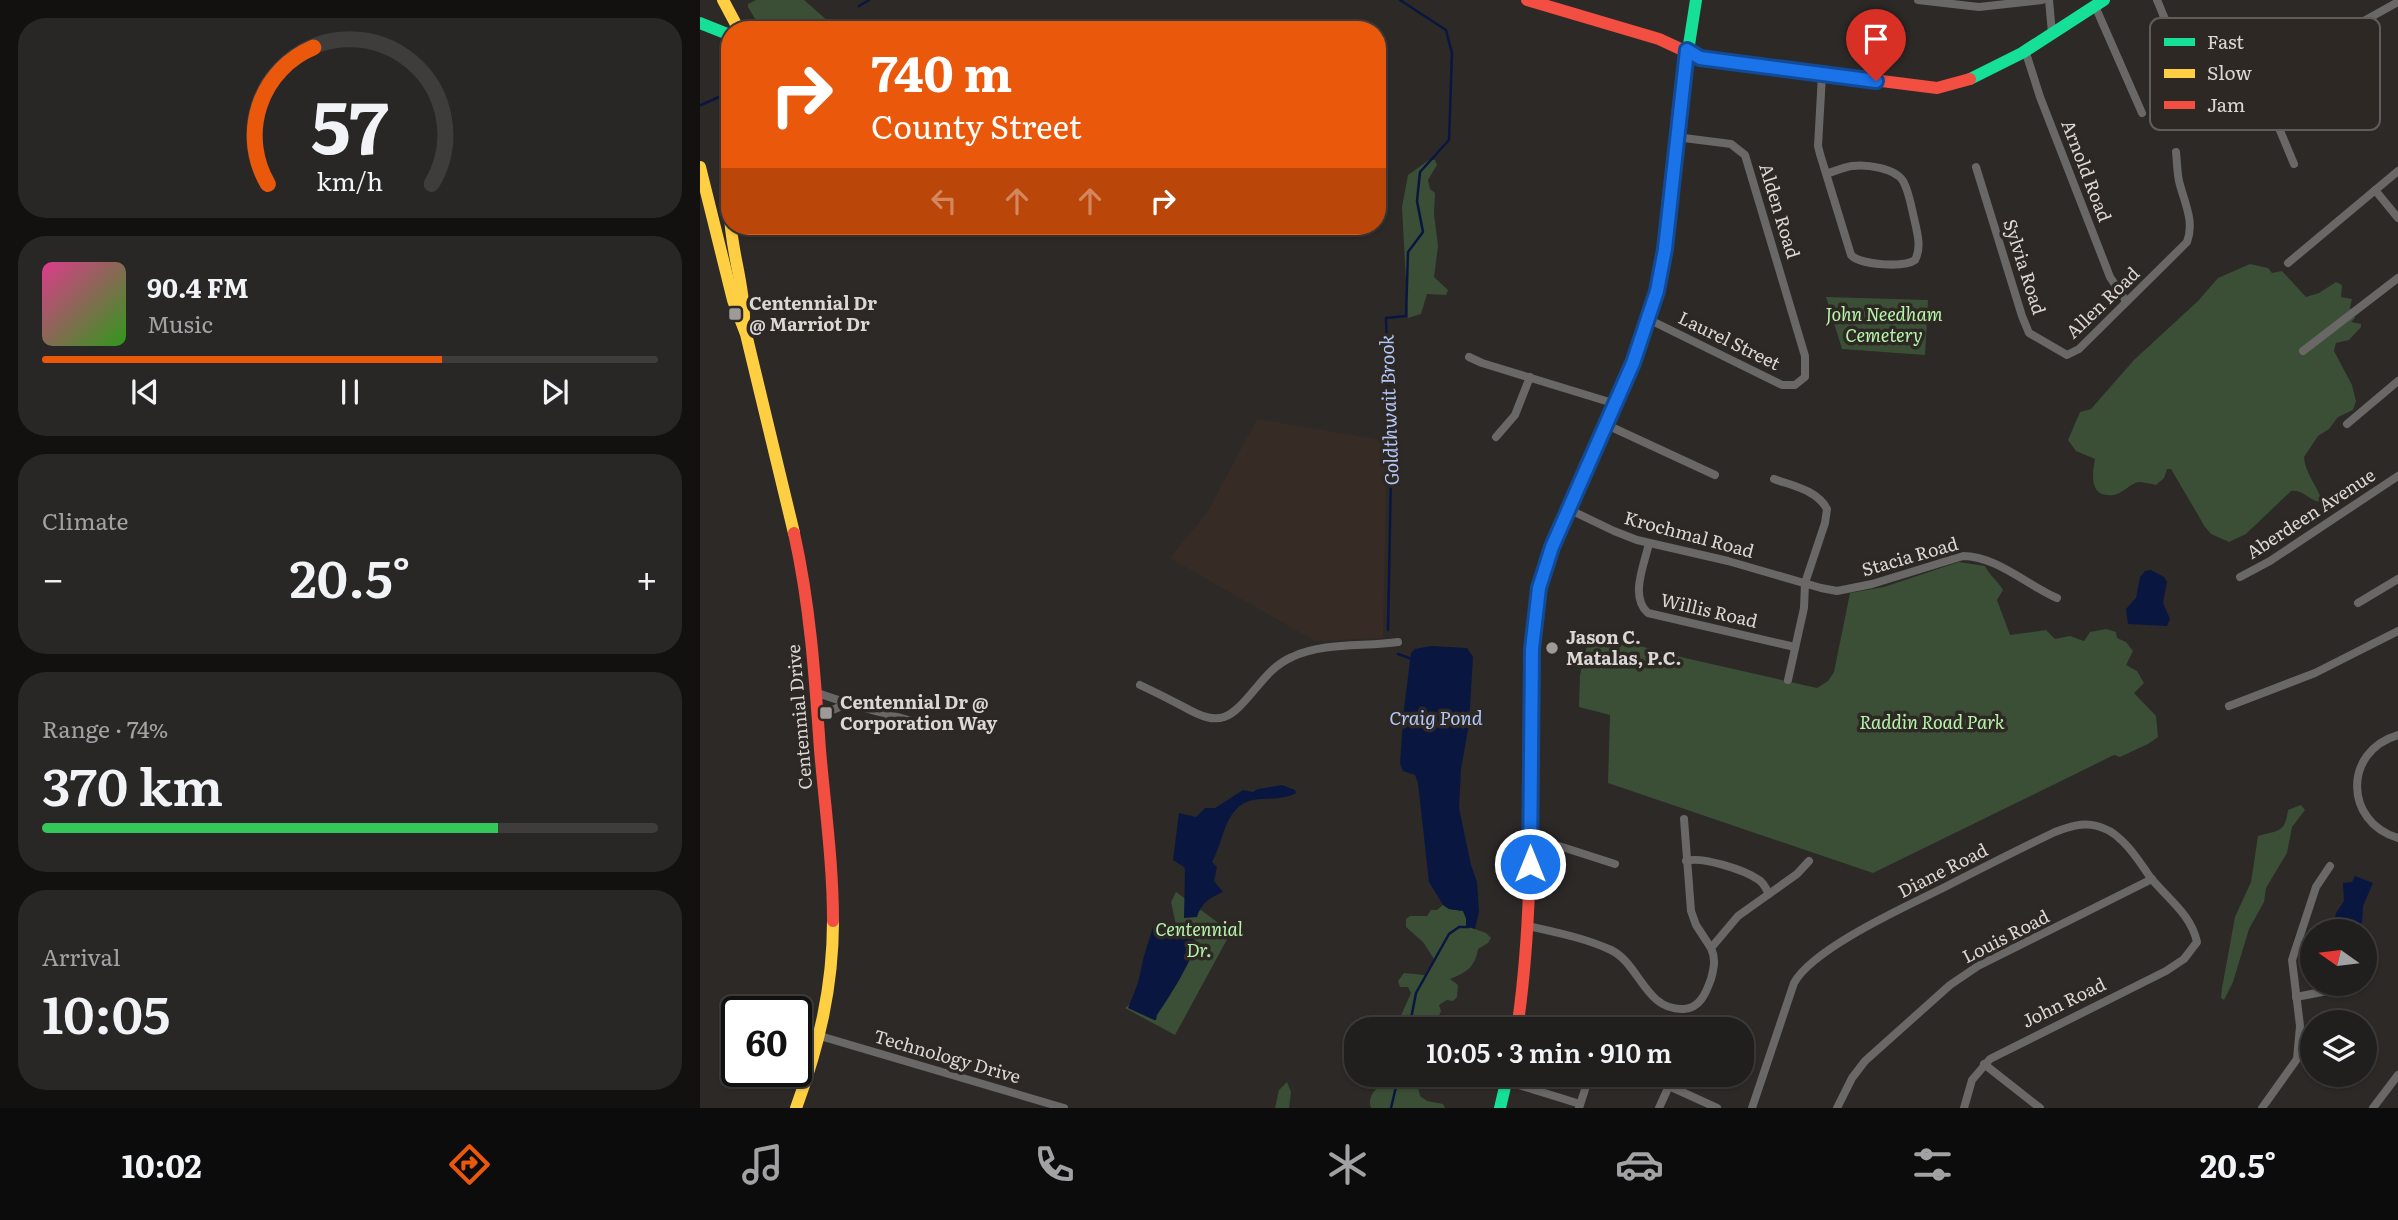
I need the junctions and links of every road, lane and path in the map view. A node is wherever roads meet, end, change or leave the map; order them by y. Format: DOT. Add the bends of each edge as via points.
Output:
graph roads {
  1 [pos="723,0"];
  2 [pos="1527,0"];
  3 [pos="1696,0"];
  4 [pos="1918,0"];
  5 [pos="2042,0"];
  6 [pos="2049,0"];
  7 [pos="2157,0"];
  8 [pos="2398,2"];
  9 [pos="2099,3"];
  10 [pos="2166,18"];
  11 [pos="2369,18"];
  12 [pos="734,21"];
  13 [pos="700,23"];
  14 [pos="721,30"];
  15 [pos="2052,33"];
  16 [pos="1687,50"];
  17 [pos="2025,50"];
  18 [pos="1822,75"];
  19 [pos="2142,113"];
  20 [pos="2280,130"];
  21 [pos="1676,136"];
  22 [pos="2176,152"];
  23 [pos="2294,164"];
  24 [pos="700,167"];
  25 [pos="1976,167"];
  26 [pos="2398,171"];
  27 [pos="1826,174"];
  28 [pos="2375,190"];
  29 [pos="2398,218"];
  30 [pos="730,235"];
  31 [pos="2288,263"];
  32 [pos="2398,278"];
  33 [pos="2126,301"];
  34 [pos="1648,319"];
  35 [pos="744,325"];
  36 [pos="1802,346"];
  37 [pos="2303,351"];
  38 [pos="2068,355"];
  39 [pos="1469,356"];
  40 [pos="1530,377"];
  41 [pos="2398,381"];
  42 [pos="1615,404"];
  43 [pos="2347,424"];
  44 [pos="1606,425"];
  45 [pos="1496,437"];
  46 [pos="1715,475"];
  47 [pos="2398,476"];
  48 [pos="1774,479"];
  49 [pos="1568,509"];
  50 [pos="1649,543"];
  51 [pos="2240,577"];
  52 [pos="2398,579"];
  53 [pos="1805,583"];
  54 [pos="2057,598"];
  55 [pos="2358,603"];
  56 [pos="2398,631"];
  57 [pos="1398,642"];
  58 [pos="1795,648"];
  59 [pos="1788,680"];
  60 [pos="1140,685"];
  61 [pos="815,692"];
  62 [pos="846,704"];
  63 [pos="2229,706"];
  64 [pos="817,717"];
  65 [pos="927,726"];
  66 [pos="2398,735"];
  67 [pos="1684,818"];
  68 [pos="2398,838"];
  69 [pos="1529,845"];
  70 [pos="1686,861"];
  71 [pos="1809,861"];
  72 [pos="1615,864"];
  73 [pos="2330,866"];
  74 [pos="2152,879"];
  75 [pos="1769,894"];
  76 [pos="1528,926"];
  77 [pos="2197,942"];
  78 [pos="1711,948"];
  79 [pos="2301,996"];
  80 [pos="2296,997"];
  81 [pos="1519,1017"];
  82 [pos="820,1036"];
  83 [pos="1984,1064"];
  84 [pos="2398,1075"];
  85 [pos="1505,1087"];
  86 [pos="1530,1087"];
  87 [pos="1586,1087"];
  88 [pos="1669,1087"];
  89 [pos="1671,1087"];
  90 [pos="1580,1106"];
  91 [pos="796,1108"];
  92 [pos="1064,1108"];
  93 [pos="1500,1108"];
  94 [pos="1659,1108"];
  95 [pos="1717,1108"];
  96 [pos="1752,1108"];
  97 [pos="1837,1108"];
  98 [pos="1964,1108"];
  99 [pos="2040,1108"];
  100 [pos="2262,1108"];
  101 [pos="2373,1108"];
  1 -- 12 [label="main road"];
  2 -- 16 [label="main road"];
  3 -- 16 [label="main road"];
  4 -- 5 [label="street" via="1992,7"];
  6 -- 15 [label="street"];
  7 -- 10 [label="street"];
  8 -- 11 [label="street"];
  9 -- 15 [label="main road"];
  9 -- 19 [label="street"];
  13 -- 14 [label="main road"];
  15 -- 17 [label="main road"];
  16 -- 18 [label="main road" via="1700,58"];
  16 -- 21 [label="main road"];
  17 -- 18 [label="main road" via="1983,75 1944,87"];
  17 -- 33 [label="street, Arnold Road" via="2110,277"];
  18 -- 27 [label="street" via="1818,132"];
  20 -- 23 [label="street"];
  21 -- 34 [label="main road" via="1665,249"];
  21 -- 36 [label="street, Alden Road" via="1731,144 1745,155"];
  22 -- 33 [label="street, Allen Road" via="2190,229 2182,249"];
  24 -- 35 [label="main road, Centennial Drive" via="733,300"];
  25 -- 38 [label="street, Sylvia Road" via="2029,334"];
  26 -- 28 [label="street"];
  27 -- 27 [label="street" via="1863,166 1901,177 1918,236 1915,260 1905,265 1854,259"];
  28 -- 29 [label="street"];
  28 -- 31 [label="street"];
  30 -- 35 [label="main road, Centennial Drive"];
  32 -- 37 [label="street"];
  33 -- 38 [label="street, Allen Road"];
  34 -- 36 [label="street, Laurel Street" via="1788,387 1805,377"];
  34 -- 42 [label="main road"];
  35 -- 61 [label="main road, Centennial Drive" via="802,568"];
  39 -- 40 [label="street"];
  40 -- 42 [label="street"];
  40 -- 45 [label="street" via="1515,415"];
  41 -- 43 [label="street"];
  42 -- 44 [label="main road"];
  44 -- 46 [label="street"];
  44 -- 49 [label="main road"];
  47 -- 51 [label="street, Aberdeen Avenue"];
  48 -- 53 [label="street" via="1810,492 1827,509"];
  49 -- 50 [label="street, Krochmal Road"];
  49 -- 69 [label="main road" via="1543,574 1534,627"];
  50 -- 53 [label="street, Krochmal Road"];
  50 -- 58 [label="street, Willis Road" via="1639,593 1640,604 1648,613"];
  52 -- 55 [label="street"];
  53 -- 54 [label="street, Stacia Road" via="1849,590 1963,555 1990,562"];
  53 -- 58 [label="street"];
  56 -- 63 [label="street" via="2315,673"];
  57 -- 60 [label="street" via="1297,654 1265,676 1237,709 1214,719 1201,717"];
  58 -- 59 [label="street"];
  61 -- 62 [label="street"];
  61 -- 64 [label="main road, Centennial Drive"];
  62 -- 64 [label="street"];
  62 -- 65 [label="street"];
  64 -- 82 [label="main road, Centennial Drive" via="835,921"];
  66 -- 68 [label="street" via="2370,752 2361,765 2357,794 2370,822"];
  67 -- 70 [label="street"];
  69 -- 72 [label="street" via="1559,846"];
  69 -- 76 [label="main road"];
  70 -- 75 [label="street" via="1705,859 1754,877"];
  70 -- 78 [label="street" via="1692,918"];
  71 -- 75 [label="street"];
  73 -- 80 [label="street" via="2316,887 2294,952"];
  74 -- 77 [label="street, Diane Road" via="2184,914"];
  74 -- 96 [label="street, Diane Road" via="2114,834 2078,824 1882,918 1799,975"];
  74 -- 97 [label="street, Louis Road" via="1950,985 1865,1061"];
  75 -- 78 [label="street" via="1738,916"];
  76 -- 78 [label="street" via="1610,950 1656,1000 1676,1009 1690,1008 1702,1000 1714,969"];
  76 -- 81 [label="main road"];
  77 -- 83 [label="street, John Road" via="2184,959 2166,971 2011,1046"];
  79 -- 80 [label="street"];
  80 -- 100 [label="street" via="2301,1038 2297,1059"];
  82 -- 91 [label="main road, Centennial Drive"];
  82 -- 92 [label="street, Technology Drive"];
  83 -- 98 [label="street, John Road" via="1972,1080"];
  83 -- 99 [label="street"];
  84 -- 101 [label="street"];
  85 -- 93 [label="main road"];
  86 -- 90 [label="street"];
  87 -- 90 [label="street"];
  88 -- 94 [label="street"];
  89 -- 95 [label="street"];
}
